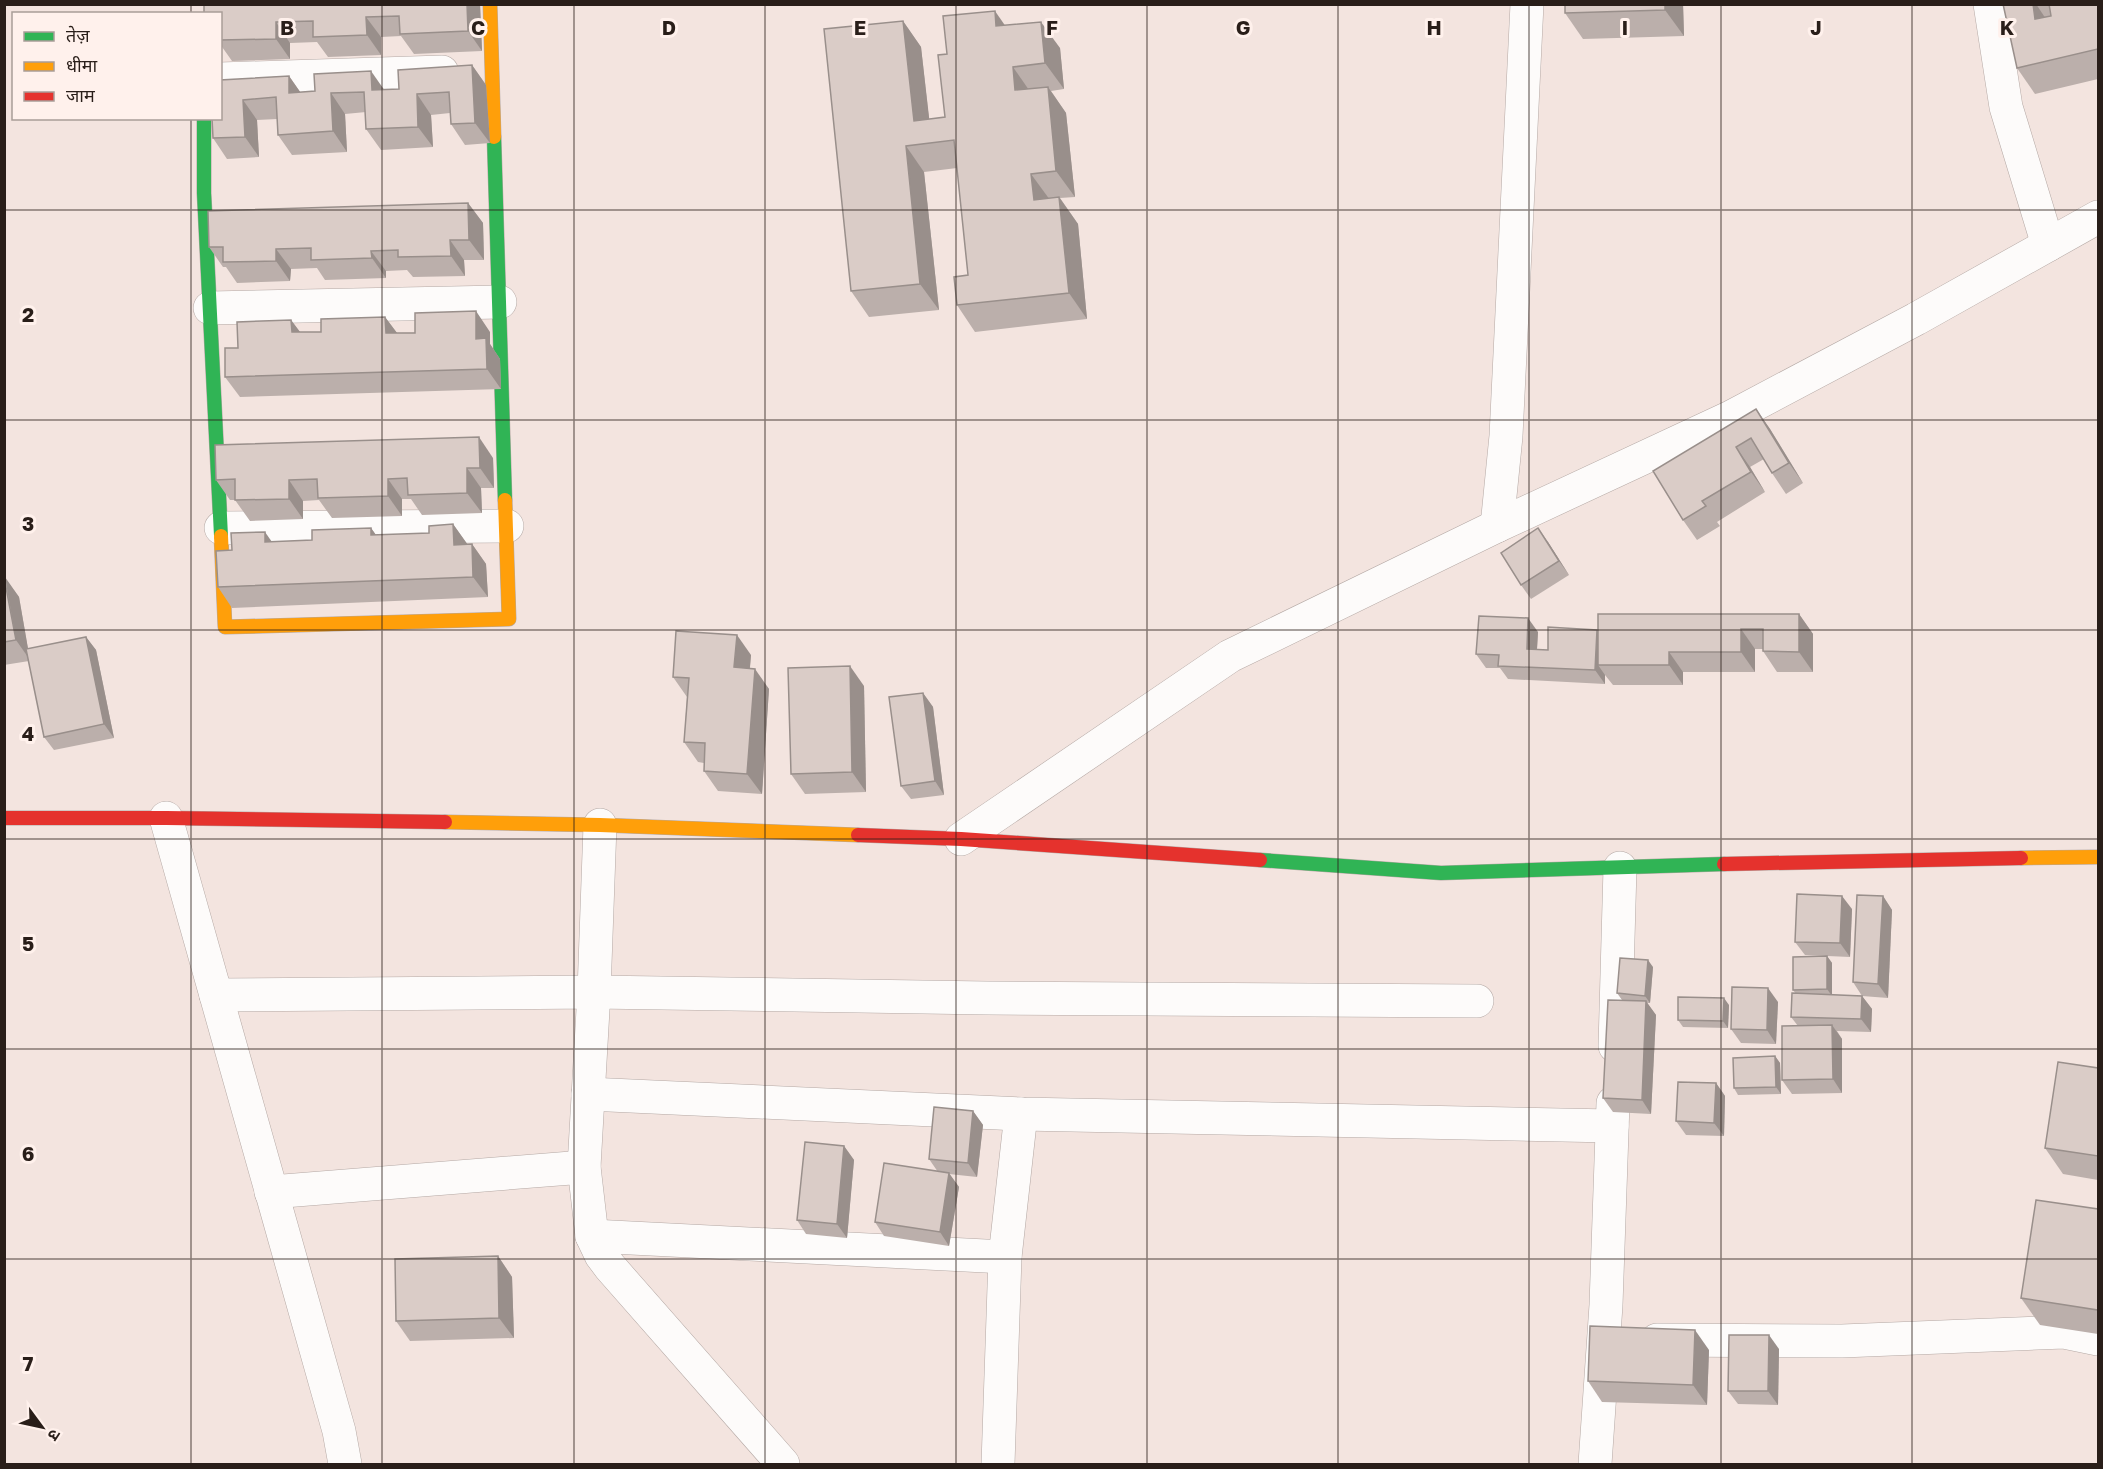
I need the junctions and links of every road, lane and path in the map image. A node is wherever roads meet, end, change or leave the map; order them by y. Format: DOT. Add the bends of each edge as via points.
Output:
graph roads {
  1 [pos="490,4"];
  2 [pos="1527,4"];
  3 [pos="1990,4"];
  4 [pos="492,70"];
  5 [pos="222,79"];
  6 [pos="204,120"];
  7 [pos="2098,217"];
  8 [pos="2048,245"];
  9 [pos="500,302"];
  10 [pos="210,308"];
  11 [pos="507,526"];
  12 [pos="1497,526"];
  13 [pos="221,528"];
  14 [pos="4,818"];
  15 [pos="166,818"];
  16 [pos="600,825"];
  17 [pos="961,839"];
  18 [pos="2098,857"];
  19 [pos="1620,868"];
  20 [pos="594,992"];
  21 [pos="216,995"];
  22 [pos="1477,1001"];
  23 [pos="588,1094"];
  24 [pos="1022,1114"];
  25 [pos="1612,1126"];
  26 [pos="584,1167"];
  27 [pos="271,1192"];
  28 [pos="592,1236"];
  29 [pos="1005,1257"];
  30 [pos="2098,1339"];
  31 [pos="1604,1340"];
  32 [pos="345,1464"];
  33 [pos="783,1464"];
  34 [pos="998,1464"];
  35 [pos="1596,1464"];
  1 -- 4 [label="street"];
  2 -- 12 [label="street" via="1506,436"];
  3 -- 8 [label="street" via="2006,107"];
  4 -- 5 [label="street"];
  4 -- 9 [label="street"];
  6 -- 10 [label="street"];
  7 -- 8 [label="street"];
  8 -- 12 [label="street" via="1729,418"];
  9 -- 10 [label="street"];
  9 -- 11 [label="street"];
  10 -- 13 [label="street"];
  11 -- 13 [label="street"];
  11 -- 13 [label="street" via="509,619 225,627"];
  12 -- 17 [label="street" via="1230,656"];
  14 -- 15 [label="street"];
  15 -- 16 [label="street"];
  15 -- 21 [label="street"];
  16 -- 17 [label="street"];
  16 -- 20 [label="street"];
  17 -- 19 [label="street" via="1442,873"];
  18 -- 19 [label="street"];
  19 -- 25 [label="street"];
  20 -- 21 [label="street"];
  20 -- 22 [label="street"];
  20 -- 23 [label="street"];
  21 -- 27 [label="street"];
  23 -- 24 [label="street"];
  23 -- 26 [label="street"];
  24 -- 25 [label="street"];
  24 -- 29 [label="street"];
  25 -- 31 [label="street"];
  26 -- 27 [label="street"];
  26 -- 28 [label="street"];
  27 -- 32 [label="street"];
  28 -- 29 [label="street"];
  28 -- 33 [label="street" via="610,1267"];
  29 -- 34 [label="street"];
  30 -- 31 [label="street" via="2064,1332 1842,1341"];
  31 -- 35 [label="street"];
}
